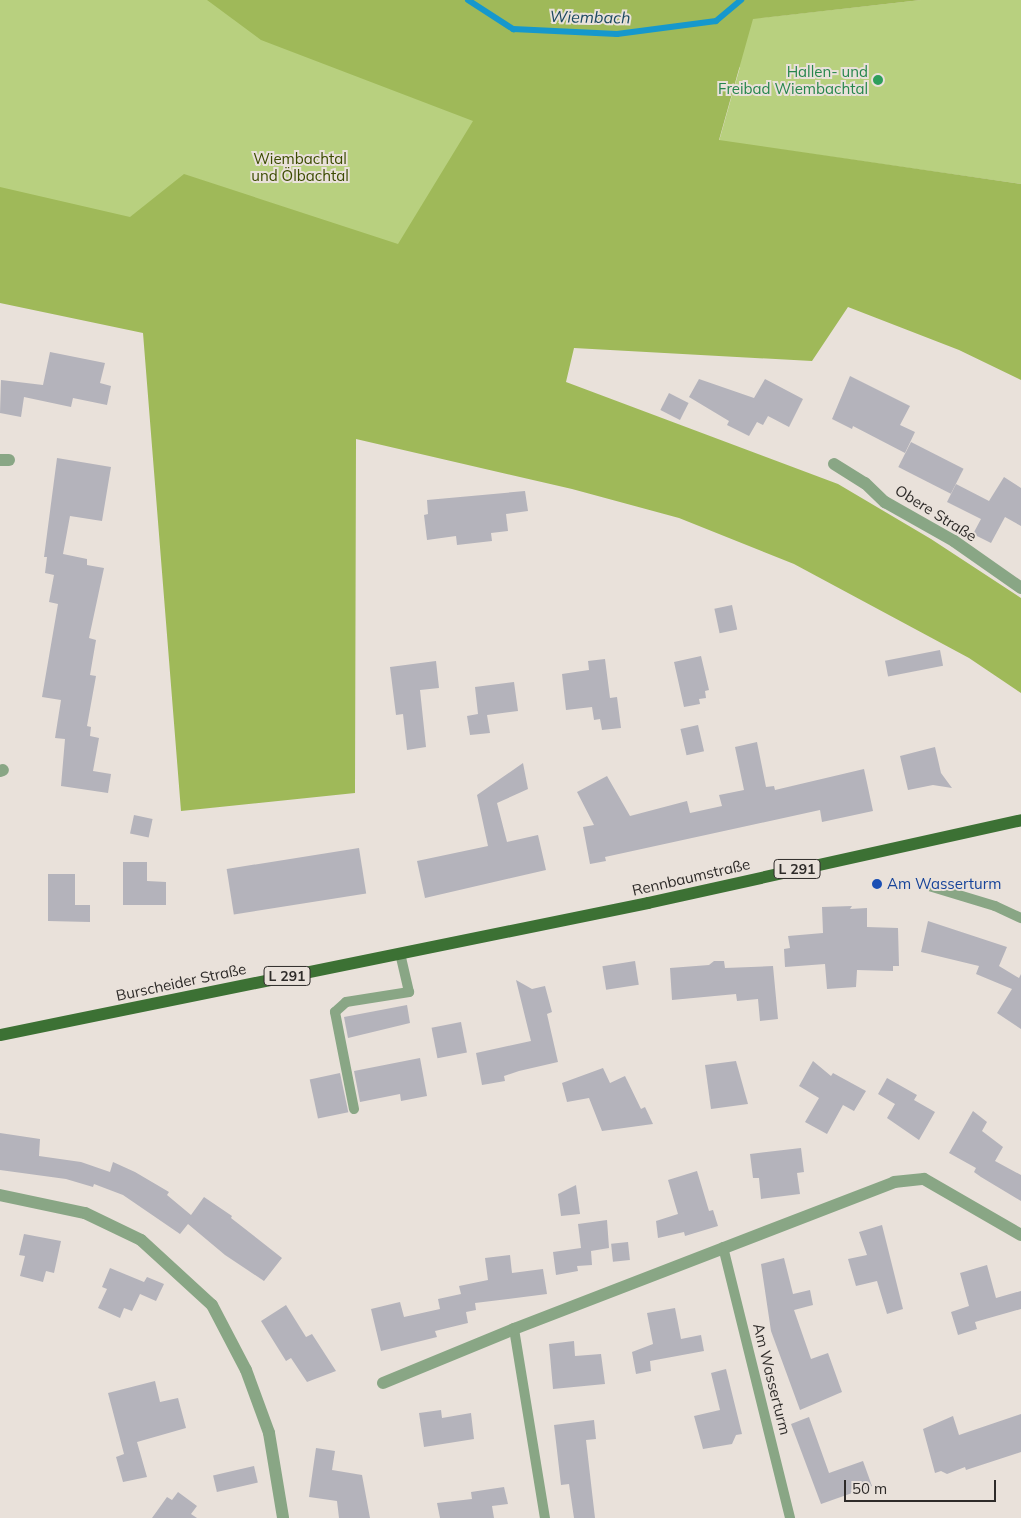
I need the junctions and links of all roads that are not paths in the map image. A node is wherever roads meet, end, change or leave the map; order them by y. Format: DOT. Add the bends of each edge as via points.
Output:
graph roads {
  1 [pos="834,464"];
  2 [pos="1021,588"];
  3 [pos="1021,820"];
  4 [pos="929,886"];
  5 [pos="574,918"];
  6 [pos="1021,918"];
  7 [pos="400,953"];
  8 [pos="0,1036"];
  9 [pos="354,1109"];
  10 [pos="0,1195"];
  11 [pos="1021,1235"];
  12 [pos="724,1247"];
  13 [pos="514,1329"];
  14 [pos="383,1383"];
  15 [pos="283,1518"];
  16 [pos="545,1518"];
  17 [pos="790,1518"];
  1 -- 2 [label="street, Obere Straße" via="885,502 954,542"];
  3 -- 5 [label="main road, Rennbaumstraße / L 291"];
  4 -- 6 [label="lane" via="995,906"];
  5 -- 7 [label="main road, Burscheider Straße / L 291"];
  7 -- 8 [label="main road, Burscheider Straße / L 291"];
  7 -- 9 [label="lane" via="409,992 346,1002 335,1012"];
  10 -- 15 [label="street" via="85,1212 141,1240 212,1305 246,1370 269,1433"];
  11 -- 12 [label="street" via="924,1179 894,1182"];
  12 -- 13 [label="street"];
  12 -- 17 [label="lane, Am Wasserturm"];
  13 -- 14 [label="street"];
  13 -- 16 [label="lane"];
}
